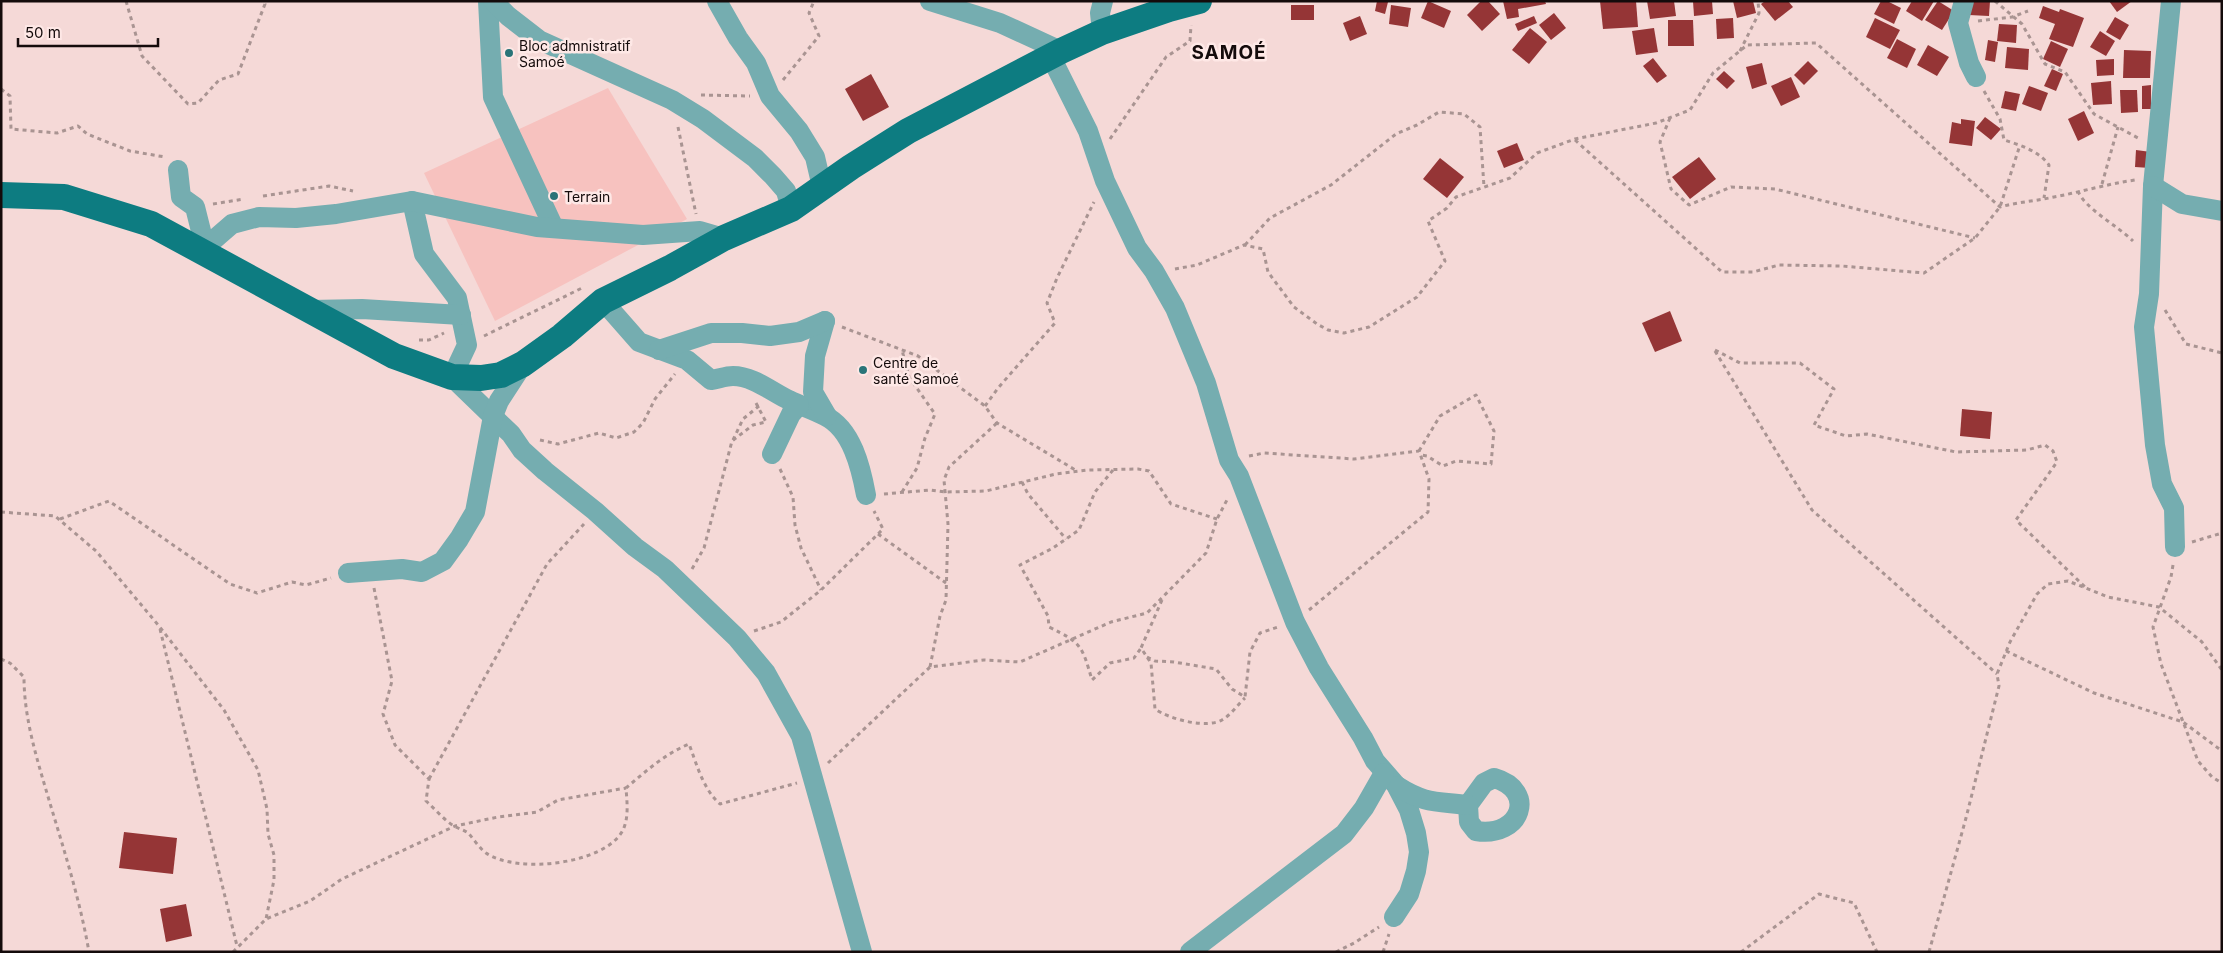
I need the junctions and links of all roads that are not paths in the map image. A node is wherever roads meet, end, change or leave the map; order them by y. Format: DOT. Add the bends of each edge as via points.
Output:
graph roads {
  1 [pos="488,1"];
  2 [pos="493,1"];
  3 [pos="717,1"];
  4 [pos="930,1"];
  5 [pos="1103,1"];
  6 [pos="1964,1"];
  7 [pos="2171,1"];
  8 [pos="1196,2"];
  9 [pos="1167,5"];
  10 [pos="1102,32"];
  11 [pos="1056,54"];
  12 [pos="1976,77"];
  13 [pos="178,170"];
  14 [pos="2154,182"];
  15 [pos="822,186"];
  16 [pos="1,195"];
  17 [pos="412,201"];
  18 [pos="791,209"];
  19 [pos="2222,211"];
  20 [pos="554,228"];
  21 [pos="712,235"];
  22 [pos="204,249"];
  23 [pos="594,294"];
  24 [pos="310,310"];
  25 [pos="462,321"];
  26 [pos="659,350"];
  27 [pos="523,364"];
  28 [pos="452,377"];
  29 [pos="795,410"];
  30 [pos="493,416"];
  31 [pos="826,416"];
  32 [pos="772,454"];
  33 [pos="866,495"];
  34 [pos="2175,547"];
  35 [pos="348,573"];
  36 [pos="1390,779"];
  37 [pos="1468,805"];
  38 [pos="1394,917"];
  39 [pos="862,952"];
  40 [pos="1190,952"];
  1 -- 20 [label="street" via="493,97"];
  2 -- 18 [label="street" via="539,40 672,100 703,119 755,158 786,191"];
  3 -- 15 [label="street" via="756,63 770,96 799,130 815,157"];
  4 -- 11 [label="street" via="1000,23"];
  5 -- 10 [label="street" via="1100,12"];
  6 -- 12 [label="street" via="1958,23"];
  7 -- 14 [label="street"];
  8 -- 9 [label="main road"];
  9 -- 10 [label="main road"];
  10 -- 11 [label="main road"];
  11 -- 15 [label="main road" via="902,134"];
  11 -- 36 [label="street" via="1105,181 1137,248 1175,308 1295,622 1374,761"];
  13 -- 22 [label="street" via="181,197 195,207"];
  14 -- 19 [label="street" via="2182,204"];
  14 -- 34 [label="street" via="2149,294 2144,327 2155,445 2162,484 2174,508"];
  15 -- 18 [label="main road"];
  16 -- 22 [label="main road" via="64,197 151,224"];
  17 -- 20 [label="street"];
  17 -- 22 [label="street" via="336,214 259,217 232,224"];
  17 -- 25 [label="street" via="424,254 457,298"];
  18 -- 21 [label="main road"];
  20 -- 21 [label="street" via="643,235"];
  21 -- 23 [label="main road" via="670,268"];
  22 -- 24 [label="main road"];
  23 -- 26 [label="street" via="639,342"];
  23 -- 27 [label="main road" via="562,336"];
  24 -- 25 [label="street" via="362,308"];
  24 -- 28 [label="main road" via="394,356"];
  25 -- 28 [label="street" via="467,345"];
  26 -- 29 [label="street" via="687,360 711,380 732,376 745,378 775,393"];
  26 -- 31 [label="street" via="710,333 770,336 799,332 825,321 815,356 813,392"];
  27 -- 28 [label="main road" via="501,376"];
  27 -- 30 [label="street"];
  28 -- 30 [label="street"];
  29 -- 31 [label="street"];
  29 -- 32 [label="street"];
  30 -- 35 [label="street" via="475,512 443,561 422,572 402,569"];
  30 -- 39 [label="street" via="545,471 596,511 635,548 665,569 737,638 766,673 801,736"];
  31 -- 33 [label="street" via="844,433 853,450"];
  36 -- 37 [label="street" via="1415,798"];
  36 -- 38 [label="street" via="1409,810 1419,852 1409,894"];
  36 -- 40 [label="street" via="1344,834"];
}
